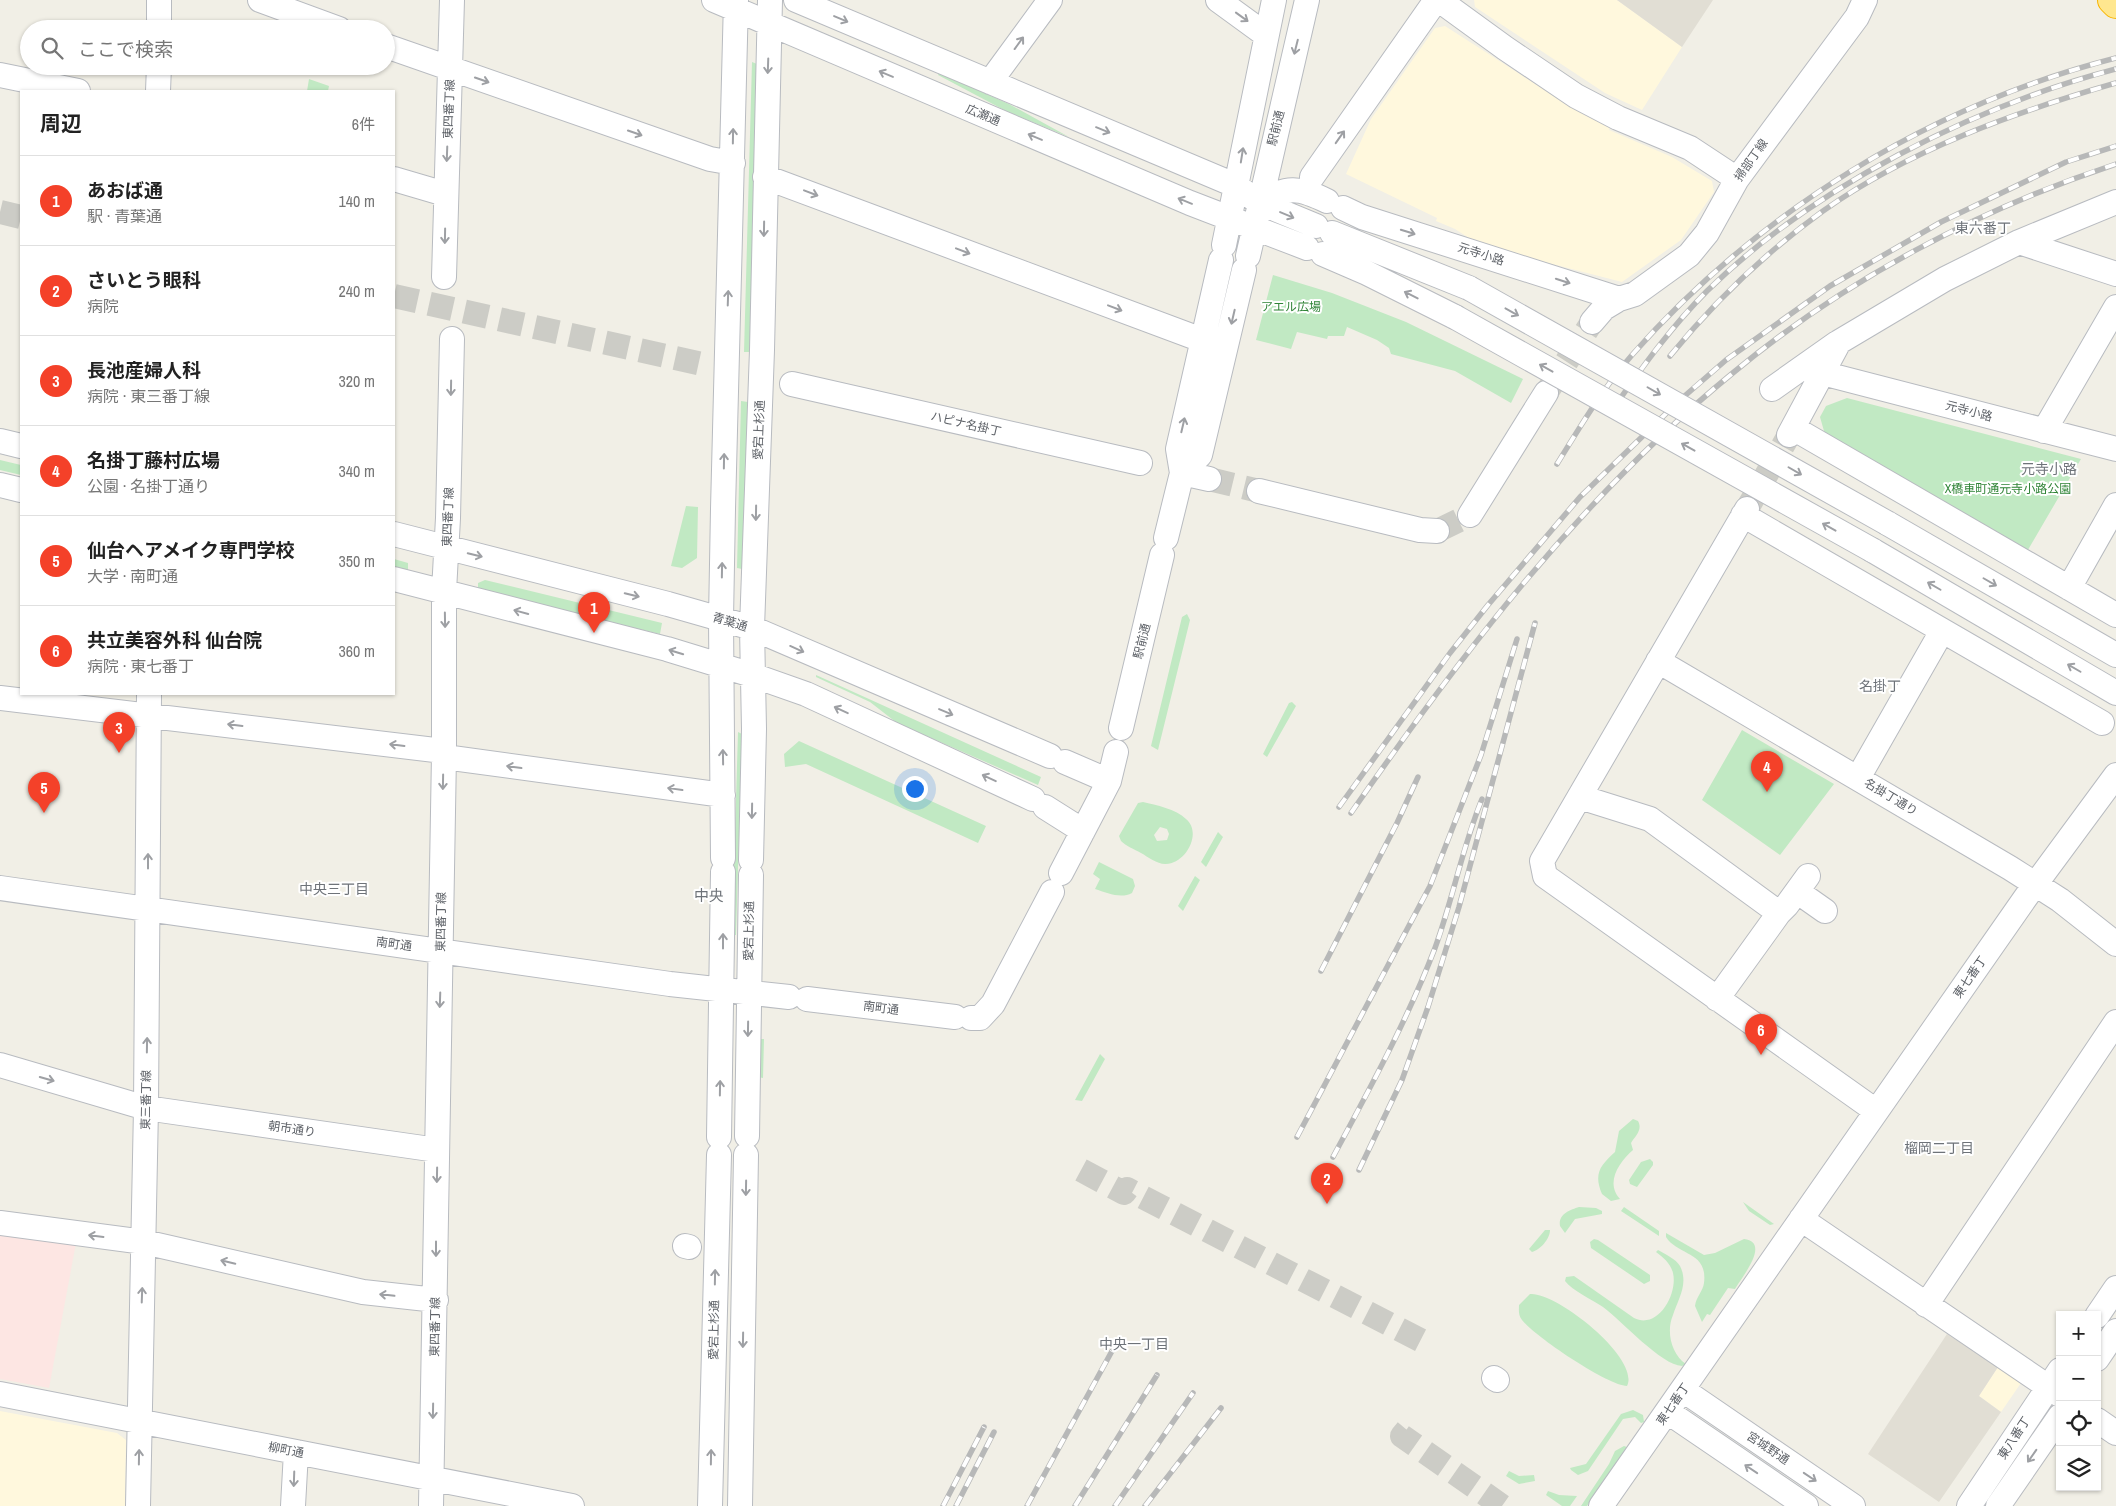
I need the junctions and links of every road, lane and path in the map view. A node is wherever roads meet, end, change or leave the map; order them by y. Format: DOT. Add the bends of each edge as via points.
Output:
graph roads {
  1 [pos="159,0"];
  2 [pos="260,0"];
  3 [pos="452,0"];
  4 [pos="714,0"];
  5 [pos="770,0"];
  6 [pos="796,0"];
  7 [pos="1050,0"];
  8 [pos="1218,0"];
  9 [pos="1274,0"];
  10 [pos="1307,0"];
  11 [pos="1437,0"];
  12 [pos="1865,0"];
  13 [pos="2112,0"];
  14 [pos="2116,4"];
  15 [pos="736,5"];
  16 [pos="159,20"];
  17 [pos="314,20"];
  18 [pos="769,25"];
  19 [pos="1266,35"];
  20 [pos="395,49"];
  21 [pos="450,69"];
  22 [pos="0,75"];
  23 [pos="159,75"];
  24 [pos="990,82"];
  25 [pos="73,90"];
  26 [pos="158,90"];
  27 [pos="733,162"];
  28 [pos="765,177"];
  29 [pos="395,179"];
  30 [pos="1737,179"];
  31 [pos="1309,185"];
  32 [pos="1237,186"];
  33 [pos="445,194"];
  34 [pos="1258,202"];
  35 [pos="2116,202"];
  36 [pos="1231,217"];
  37 [pos="1254,226"];
  38 [pos="2020,242"];
  39 [pos="2116,274"];
  40 [pos="444,277"];
  41 [pos="1619,299"];
  42 [pos="2116,307"];
  43 [pos="1592,322"];
  44 [pos="452,339"];
  45 [pos="1202,340"];
  46 [pos="1839,342"];
  47 [pos="1822,373"];
  48 [pos="792,384"];
  49 [pos="1772,389"];
  50 [pos="1546,393"];
  51 [pos="2044,431"];
  52 [pos="0,441"];
  53 [pos="20,446"];
  54 [pos="2116,449"];
  55 [pos="1140,463"];
  56 [pos="1182,473"];
  57 [pos="1209,479"];
  58 [pos="0,485"];
  59 [pos="20,490"];
  60 [pos="1259,491"];
  61 [pos="2116,505"];
  62 [pos="1470,515"];
  63 [pos="1437,531"];
  64 [pos="395,534"];
  65 [pos="447,547"];
  66 [pos="395,580"];
  67 [pos="2069,588"];
  68 [pos="444,592"];
  69 [pos="2116,615"];
  70 [pos="721,619"];
  71 [pos="752,628"];
  72 [pos="1942,631"];
  73 [pos="2116,655"];
  74 [pos="1658,661"];
  75 [pos="722,666"];
  76 [pos="752,675"];
  77 [pos="2116,693"];
  78 [pos="0,698"];
  79 [pos="149,704"];
  80 [pos="2102,723"];
  81 [pos="1121,728"];
  82 [pos="1116,752"];
  83 [pos="444,754"];
  84 [pos="2116,775"];
  85 [pos="1858,778"];
  86 [pos="1110,781"];
  87 [pos="723,795"];
  88 [pos="1580,797"];
  89 [pos="1083,831"];
  90 [pos="2035,884"];
  91 [pos="0,888"];
  92 [pos="148,909"];
  93 [pos="1825,911"];
  94 [pos="1779,912"];
  95 [pos="2116,944"];
  96 [pos="441,951"];
  97 [pos="723,990"];
  98 [pos="748,992"];
  99 [pos="1717,999"];
  100 [pos="2116,1022"];
  101 [pos="0,1065"];
  102 [pos="146,1108"];
  103 [pos="1876,1111"];
  104 [pos="437,1150"];
  105 [pos="1801,1219"];
  106 [pos="0,1223"];
  107 [pos="144,1242"];
  108 [pos="2116,1288"];
  109 [pos="436,1300"];
  110 [pos="1926,1305"];
  111 [pos="2100,1311"];
  112 [pos="2116,1331"];
  113 [pos="2099,1356"];
  114 [pos="2056,1384"];
  115 [pos="1683,1390"];
  116 [pos="0,1394"];
  117 [pos="1668,1412"];
  118 [pos="139,1422"];
  119 [pos="2056,1422"];
  120 [pos="2101,1423"];
  121 [pos="2116,1433"];
  122 [pos="296,1452"];
  123 [pos="431,1478"];
  124 [pos="564,1505"];
  125 [pos="138,1506"];
  126 [pos="294,1506"];
  127 [pos="431,1506"];
  128 [pos="710,1506"];
  129 [pos="740,1506"];
  130 [pos="1601,1506"];
  131 [pos="1806,1506"];
  132 [pos="1853,1506"];
  133 [pos="1969,1506"];
  134 [pos="1998,1506"];
  1 -- 16 [label="street"];
  2 -- 17 [label="street"];
  3 -- 21 [label="street, 東四番丁線"];
  4 -- 15 [label="street, 広瀬通"];
  5 -- 18 [label="street, 愛宕上杉通"];
  6 -- 24 [label="street, one-way"];
  24 -- 7 [label="street, one-way"];
  8 -- 19 [label="street, one-way"];
  9 -- 19 [label="street, 駅前通"];
  10 -- 34 [label="street, 駅前通, one-way"];
  11 -- 30 [label="street" via="1576,96 1618,118 1677,141"];
  31 -- 11 [label="street, one-way"];
  12 -- 30 [label="street, 掃部丁線" via="1857,17"];
  13 -- 14 [label="highway"];
  15 -- 18 [label="street, 広瀬通"];
  27 -- 15 [label="street, 愛宕上杉通, one-way"];
  18 -- 28 [label="street, 愛宕上杉通, one-way"];
  36 -- 18 [label="street, 広瀬通, one-way" via="1190,203"];
  32 -- 19 [label="street, 駅前通, one-way"];
  20 -- 21 [label="street"];
  21 -- 27 [label="street, one-way" via="710,159"];
  21 -- 33 [label="street, 東四番丁線, one-way"];
  22 -- 25 [label="street"];
  23 -- 26 [label="street"];
  24 -- 32 [label="street, one-way"];
  70 -- 27 [label="street, 愛宕上杉通, one-way"];
  28 -- 45 [label="street, one-way"];
  28 -- 71 [label="street, 愛宕上杉通, one-way"];
  29 -- 33 [label="street"];
  30 -- 41 [label="street, 掃部丁線" via="1707,233 1689,255 1635,294"];
  31 -- 34 [label="street, 元寺小路" via="1287,189"];
  31 -- 41 [label="street, 元寺小路, one-way" via="1335,204 1362,217"];
  32 -- 34 [label="street"];
  32 -- 36 [label="street, 駅前通"];
  33 -- 40 [label="street, 東四番丁線, one-way"];
  34 -- 37 [label="street, 駅前通"];
  34 -- 73 [label="street, one-way, bridge" via="1469,288"];
  35 -- 38 [label="street"];
  36 -- 37 [label="street, 広瀬通"];
  36 -- 45 [label="street, 駅前通"];
  37 -- 56 [label="street, 駅前通, one-way" via="1200,455"];
  77 -- 37 [label="street, 広瀬通, one-way, bridge" via="1872,550 1454,317 1367,273"];
  38 -- 39 [label="street"];
  38 -- 46 [label="street" via="1945,279"];
  41 -- 43 [label="street, 掃部丁線" via="1604,308"];
  42 -- 51 [label="street"];
  44 -- 65 [label="street, 東四番丁線, one-way"];
  56 -- 45 [label="street, 駅前通, one-way" via="1178,449"];
  46 -- 47 [label="street"];
  46 -- 49 [label="street"];
  47 -- 51 [label="street, 元寺小路"];
  47 -- 67 [label="street" via="1791,431"];
  48 -- 55 [label="street, ハピナ名掛丁"];
  50 -- 62 [label="street"];
  51 -- 54 [label="street, 元寺小路"];
  52 -- 53 [label="street"];
  56 -- 57 [label="street"];
  56 -- 81 [label="street, 駅前通"];
  58 -- 59 [label="street"];
  60 -- 63 [label="street" via="1420,530"];
  61 -- 67 [label="street"];
  64 -- 65 [label="street, 青葉通"];
  65 -- 68 [label="street, 東四番丁線"];
  65 -- 70 [label="street, 青葉通, one-way"];
  66 -- 68 [label="street"];
  67 -- 69 [label="street"];
  75 -- 68 [label="street, one-way"];
  68 -- 83 [label="street, 東四番丁線, one-way"];
  70 -- 71 [label="street, 青葉通"];
  70 -- 75 [label="street, 愛宕上杉通"];
  71 -- 76 [label="street, 愛宕上杉通"];
  71 -- 86 [label="street, 青葉通, one-way"];
  72 -- 74 [label="street" via="1745,512"];
  72 -- 80 [label="street"];
  72 -- 85 [label="street"];
  74 -- 85 [label="street, 名掛丁通り"];
  74 -- 88 [label="street"];
  75 -- 76 [label="street"];
  87 -- 75 [label="street, 愛宕上杉通, one-way"];
  89 -- 76 [label="street, one-way" via="1039,803 806,694"];
  76 -- 98 [label="street, 愛宕上杉通, one-way" via="754,729"];
  78 -- 79 [label="street"];
  83 -- 79 [label="street, one-way"];
  92 -- 79 [label="street, 東三番丁線, one-way"];
  82 -- 86 [label="street"];
  87 -- 83 [label="street, one-way" via="461,760"];
  83 -- 96 [label="street, 東四番丁線, one-way"];
  84 -- 90 [label="street, 東七番丁"];
  85 -- 90 [label="street, 名掛丁通り"];
  86 -- 89 [label="street"];
  97 -- 87 [label="street, 愛宕上杉通, one-way"];
  88 -- 94 [label="street" via="1650,819"];
  88 -- 99 [label="street" via="1542,861 1545,876"];
  89 -- 98 [label="street, 南町通" via="993,1004 980,1018"];
  90 -- 95 [label="street, 名掛丁通り"];
  90 -- 103 [label="street, 東七番丁"];
  91 -- 92 [label="street, 南町通"];
  92 -- 96 [label="street, 南町通"];
  102 -- 92 [label="street, 東三番丁線, one-way"];
  93 -- 94 [label="street" via="1803,884"];
  94 -- 99 [label="street"];
  96 -- 97 [label="street, 南町通"];
  96 -- 104 [label="street, 東四番丁線, one-way"];
  97 -- 98 [label="street, 南町通"];
  128 -- 97 [label="street, 愛宕上杉通, one-way"];
  98 -- 129 [label="street, 愛宕上杉通, one-way"];
  99 -- 103 [label="street"];
  100 -- 110 [label="street"];
  101 -- 102 [label="street, 朝市通り, one-way"];
  102 -- 104 [label="street, 朝市通り"];
  102 -- 107 [label="street, 東三番丁線"];
  103 -- 105 [label="street, 東七番丁"];
  104 -- 109 [label="street, 東四番丁線, one-way"];
  105 -- 110 [label="street"];
  105 -- 115 [label="street, 東七番丁"];
  107 -- 106 [label="street, one-way"];
  109 -- 107 [label="street, one-way" via="363,1292"];
  118 -- 107 [label="street, 東三番丁線, one-way"];
  108 -- 111 [label="street"];
  109 -- 123 [label="street, 東四番丁線, one-way"];
  110 -- 114 [label="street"];
  112 -- 113 [label="street"];
  114 -- 133 [label="street, 東八番丁"];
  115 -- 117 [label="street, 東七番丁"];
  115 -- 132 [label="street, 宮城野通, one-way"];
  116 -- 118 [label="street, 柳町通"];
  117 -- 130 [label="street, 東七番丁"];
  131 -- 117 [label="street, one-way"];
  118 -- 122 [label="street, 柳町通"];
  125 -- 118 [label="street, 東三番丁線, one-way"];
  119 -- 134 [label="street, 東八番丁, one-way"];
  120 -- 121 [label="street"];
  122 -- 123 [label="street, 柳町通"];
  122 -- 126 [label="street, one-way"];
  123 -- 124 [label="street, 柳町通"];
  123 -- 127 [label="street, 東四番丁線"];
}
